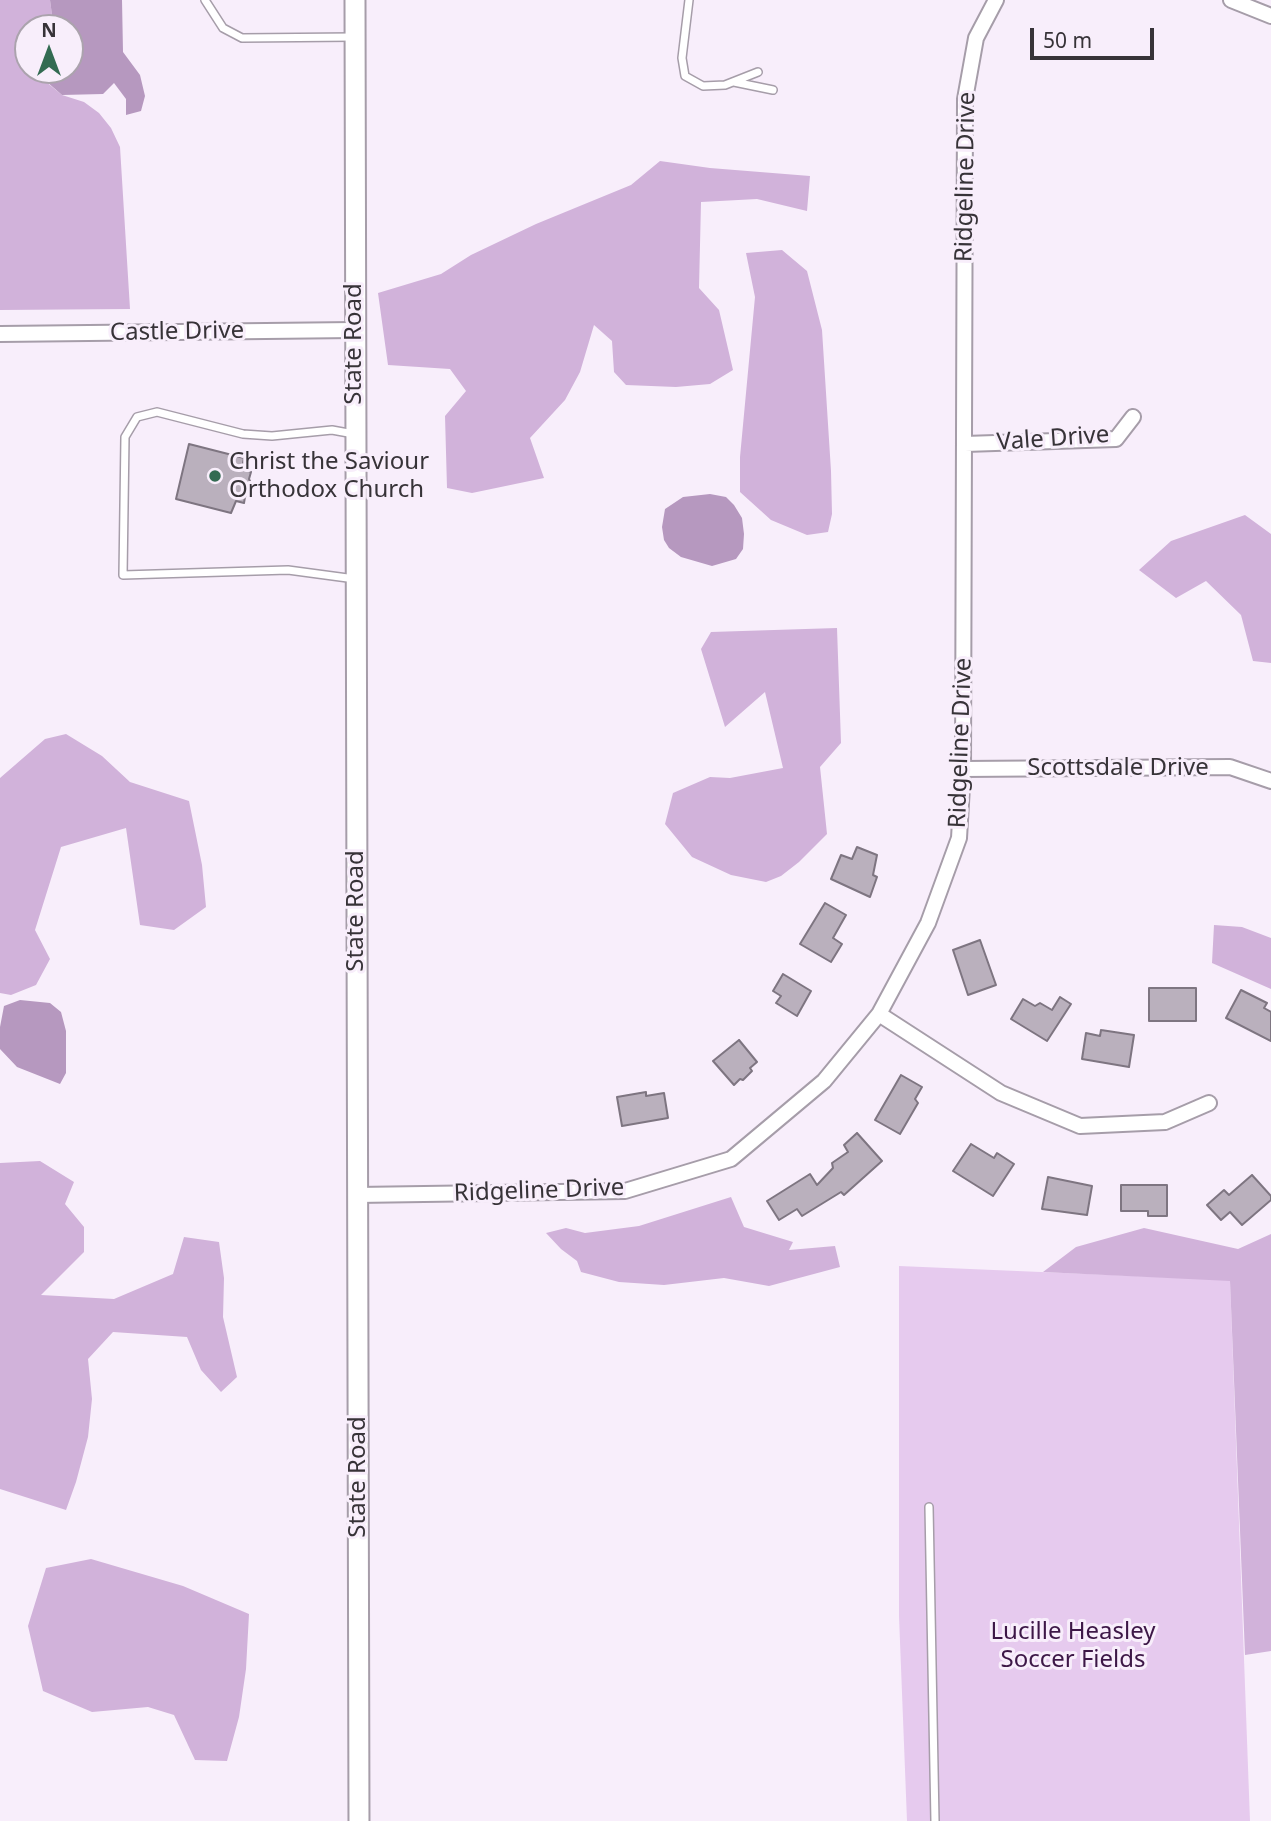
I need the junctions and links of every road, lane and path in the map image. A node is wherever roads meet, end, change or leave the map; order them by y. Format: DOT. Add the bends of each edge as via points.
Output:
graph roads {
  1 [pos="205,0"];
  2 [pos="355,0"];
  3 [pos="690,0"];
  4 [pos="996,0"];
  5 [pos="1231,0"];
  6 [pos="1271,16"];
  7 [pos="355,37"];
  8 [pos="758,72"];
  9 [pos="733,82"];
  10 [pos="773,90"];
  11 [pos="354,330"];
  12 [pos="0,334"];
  13 [pos="1133,417"];
  14 [pos="355,434"];
  15 [pos="965,444"];
  16 [pos="355,579"];
  17 [pos="963,769"];
  18 [pos="1271,781"];
  19 [pos="879,1014"];
  20 [pos="1209,1103"];
  21 [pos="357,1195"];
  22 [pos="929,1507"];
  23 [pos="359,1821"];
  24 [pos="935,1821"];
  1 -- 7 [label="lane" via="223,28 242,38"];
  2 -- 7 [label="main road, State Road"];
  3 -- 9 [label="lane" via="682,58 685,76 703,86"];
  4 -- 15 [label="street, Ridgeline Drive" via="976,38 965,99"];
  5 -- 6 [label="street"];
  7 -- 11 [label="main road, State Road"];
  8 -- 9 [label="lane"];
  9 -- 10 [label="lane"];
  11 -- 12 [label="street, Castle Drive"];
  11 -- 14 [label="main road, State Road"];
  13 -- 15 [label="street, Vale Drive" via="1116,439"];
  14 -- 16 [label="main road, State Road"];
  14 -- 16 [label="lane" via="331,430 243,434 157,412 137,417 125,438 123,575 288,570"];
  15 -- 17 [label="street, Ridgeline Drive"];
  16 -- 21 [label="main road, State Road"];
  17 -- 18 [label="street, Scottsdale Drive" via="1230,767"];
  17 -- 19 [label="street, Ridgeline Drive" via="958,838 928,923"];
  19 -- 20 [label="street" via="1000,1093 1080,1126 1165,1122"];
  19 -- 21 [label="street, Ridgeline Drive" via="824,1081 731,1159 625,1191"];
  21 -- 23 [label="main road, State Road"];
  22 -- 24 [label="lane"];
}
